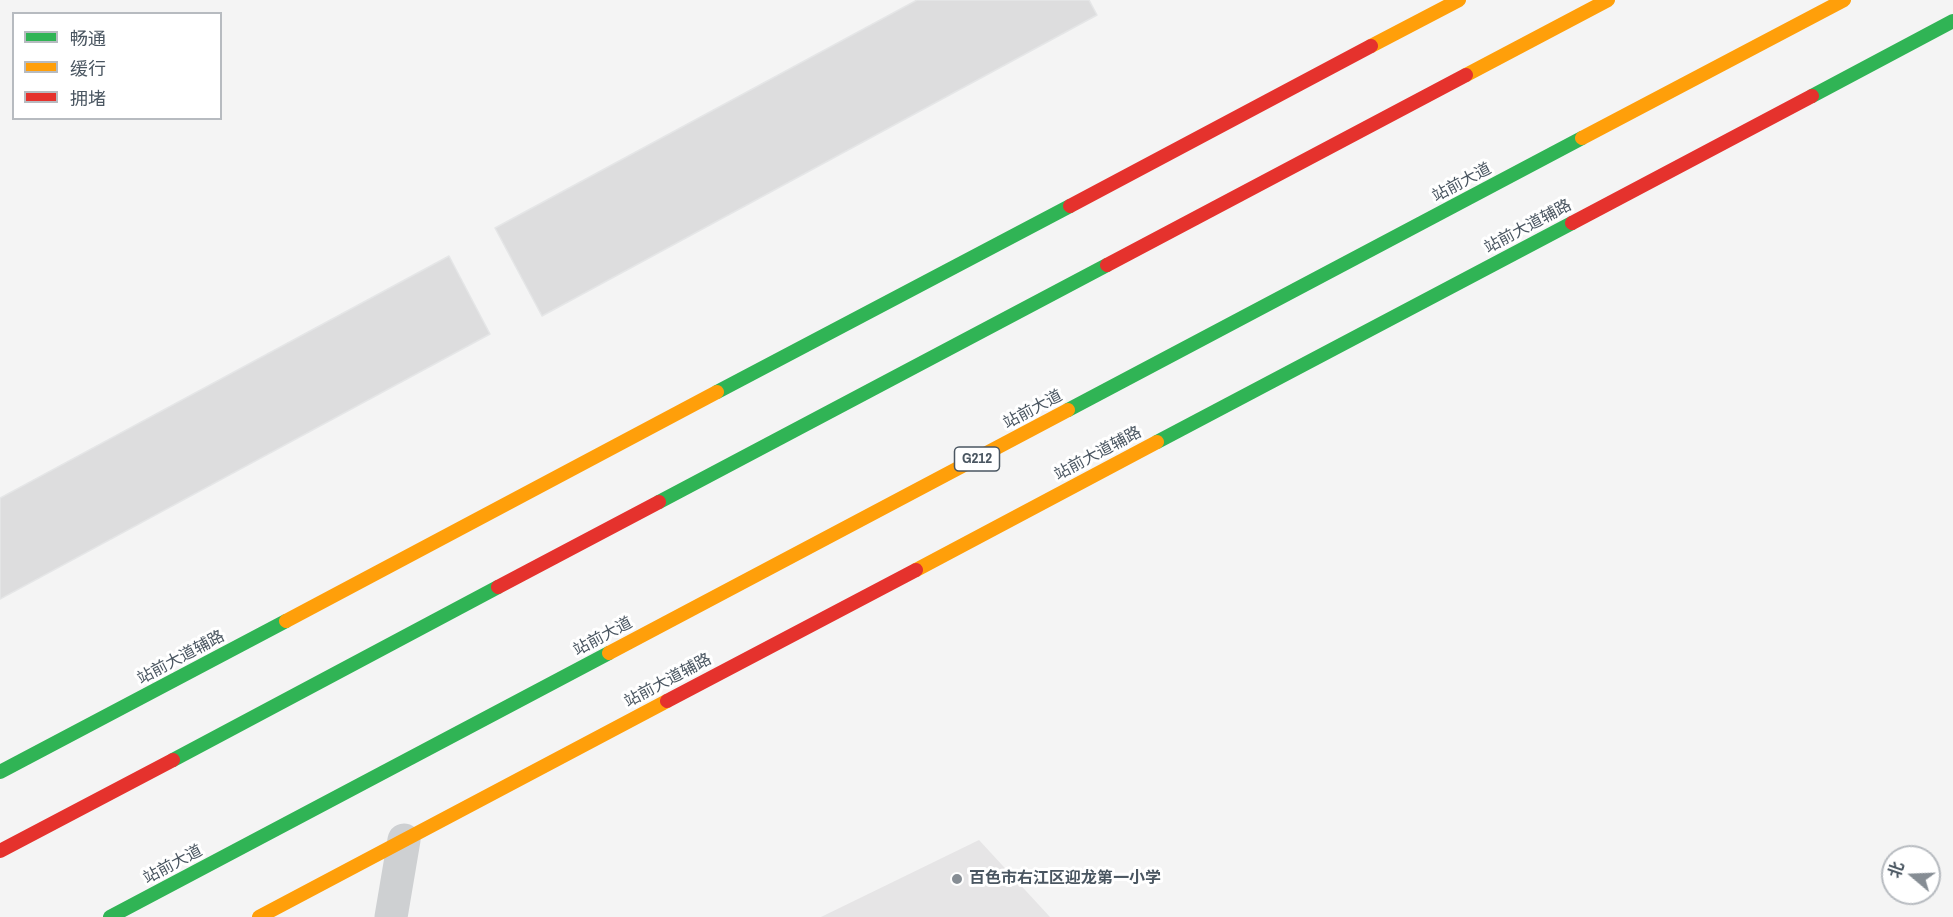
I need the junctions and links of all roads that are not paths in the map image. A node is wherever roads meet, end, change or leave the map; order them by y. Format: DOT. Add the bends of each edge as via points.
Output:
graph roads {
  1 [pos="1459,0"];
  2 [pos="1608,0"];
  3 [pos="1844,0"];
  4 [pos="1953,21"];
  5 [pos="0,772"];
  6 [pos="404,840"];
  7 [pos="0,851"];
  8 [pos="110,917"];
  9 [pos="259,917"];
  10 [pos="391,917"];
  1 -- 5 [label="main road, 站前大道辅路"];
  2 -- 7 [label="main road"];
  3 -- 8 [label="main road, 站前大道 / G212"];
  4 -- 6 [label="main road, 站前大道辅路"];
  6 -- 9 [label="main road, 站前大道辅路"];
  6 -- 10 [label="street"];
}
